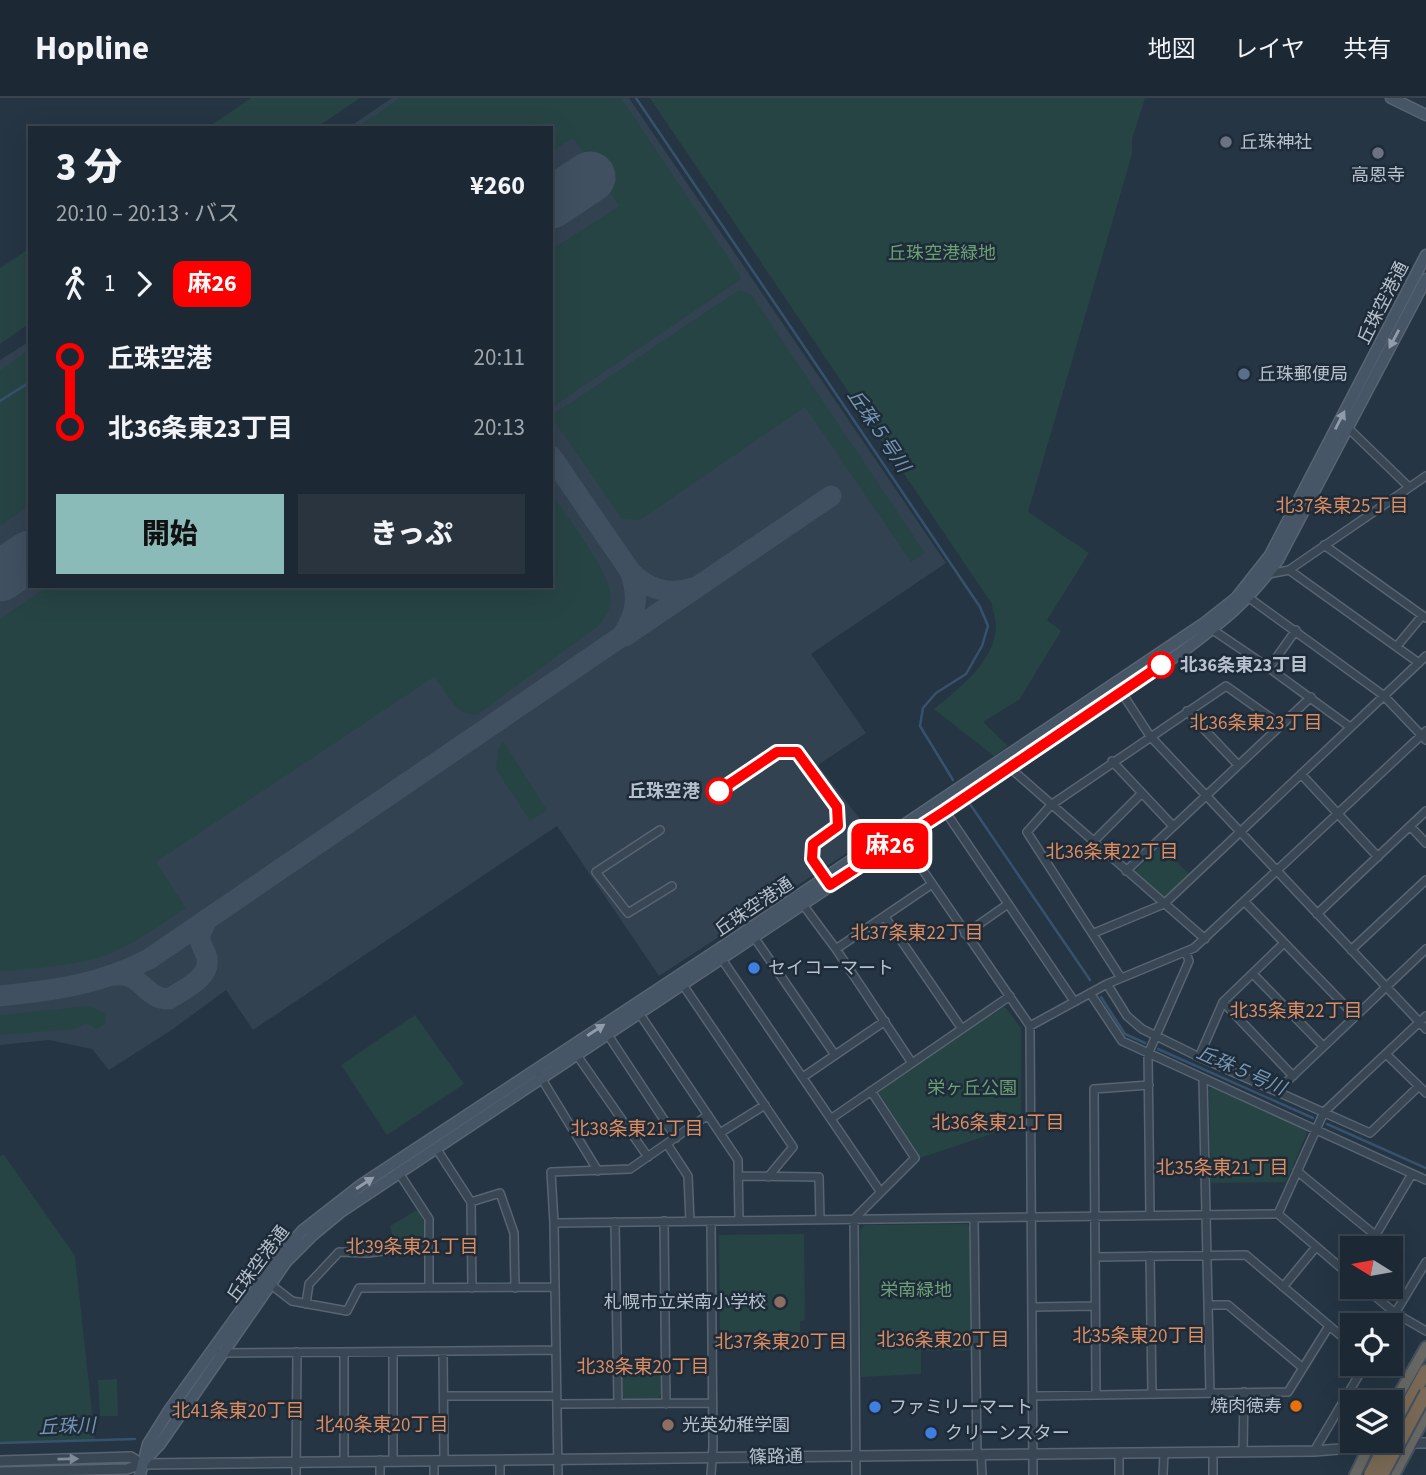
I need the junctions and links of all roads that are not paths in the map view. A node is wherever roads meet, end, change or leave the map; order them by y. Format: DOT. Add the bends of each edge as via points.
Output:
graph roads {
  1 [pos="1391,98"];
  2 [pos="1426,115"];
  3 [pos="1426,255"];
  4 [pos="1426,279"];
  5 [pos="1348,428"];
  6 [pos="1426,476"];
  7 [pos="1409,487"];
  8 [pos="1324,545"];
  9 [pos="1289,570"];
  10 [pos="1262,575"];
  11 [pos="1246,595"];
  12 [pos="1424,617"];
  13 [pos="1208,626"];
  14 [pos="1296,630"];
  15 [pos="1397,646"];
  16 [pos="1426,656"];
  17 [pos="1419,663"];
  18 [pos="1269,668"];
  19 [pos="1118,688"];
  20 [pos="1384,695"];
  21 [pos="1311,697"];
  22 [pos="1187,711"];
  23 [pos="1281,725"];
  24 [pos="1350,727"];
  25 [pos="1424,735"];
  26 [pos="1150,736"];
  27 [pos="1112,761"];
  28 [pos="1238,765"];
  29 [pos="1009,767"];
  30 [pos="1301,774"];
  31 [pos="1142,793"];
  32 [pos="1206,796"];
  33 [pos="1051,805"];
  34 [pos="945,811"];
  35 [pos="1426,811"];
  36 [pos="1338,813"];
  37 [pos="1174,826"];
  38 [pos="1410,826"];
  39 [pos="660,831"];
  40 [pos="1240,832"];
  41 [pos="898,835"];
  42 [pos="1093,842"];
  43 [pos="1426,843"];
  44 [pos="1378,857"];
  45 [pos="1126,871"];
  46 [pos="1277,871"];
  47 [pos="1426,880"];
  48 [pos="932,884"];
  49 [pos="672,886"];
  50 [pos="800,901"];
  51 [pos="1244,901"];
  52 [pos="1007,904"];
  53 [pos="1164,904"];
  54 [pos="1317,914"];
  55 [pos="885,917"];
  56 [pos="1094,933"];
  57 [pos="965,934"];
  58 [pos="754,937"];
  59 [pos="1205,939"];
  60 [pos="1284,943"];
  61 [pos="836,949"];
  62 [pos="1426,949"];
  63 [pos="1351,950"];
  64 [pos="1186,952"];
  65 [pos="719,955"];
  66 [pos="1253,974"];
  67 [pos="1121,978"];
  68 [pos="1107,984"];
  69 [pos="683,985"];
  70 [pos="1386,986"];
  71 [pos="1090,993"];
  72 [pos="1010,996"];
  73 [pos="1074,1002"];
  74 [pos="1223,1002"];
  75 [pos="637,1009"];
  76 [pos="1354,1016"];
  77 [pos="1423,1019"];
  78 [pos="885,1021"];
  79 [pos="1030,1026"];
  80 [pos="962,1029"];
  81 [pos="1426,1029"];
  82 [pos="608,1035"];
  83 [pos="1157,1036"];
  84 [pos="1324,1046"];
  85 [pos="574,1051"];
  86 [pos="1148,1054"];
  87 [pos="1386,1054"];
  88 [pos="835,1055"];
  89 [pos="1199,1057"];
  90 [pos="912,1063"];
  91 [pos="539,1074"];
  92 [pos="1293,1076"];
  93 [pos="803,1077"];
  94 [pos="1203,1080"];
  95 [pos="1149,1085"];
  96 [pos="1419,1086"];
  97 [pos="871,1091"];
  98 [pos="1277,1091"];
  99 [pos="1426,1093"];
  100 [pos="765,1105"];
  101 [pos="1324,1112"];
  102 [pos="708,1115"];
  103 [pos="832,1118"];
  104 [pos="1316,1130"];
  105 [pos="720,1133"];
  106 [pos="676,1138"];
  107 [pos="667,1144"];
  108 [pos="436,1148"];
  109 [pos="648,1157"];
  110 [pos="598,1171"];
  111 [pos="1297,1171"];
  112 [pos="399,1173"];
  113 [pos="1412,1174"];
  114 [pos="738,1176"];
  115 [pos="768,1177"];
  116 [pos="1426,1180"];
  117 [pos="880,1191"];
  118 [pos="471,1202"];
  119 [pos="1278,1214"];
  120 [pos="1150,1215"];
  121 [pos="1207,1215"];
  122 [pos="1096,1216"];
  123 [pos="1031,1217"];
  124 [pos="974,1218"];
  125 [pos="854,1219"];
  126 [pos="739,1220"];
  127 [pos="820,1220"];
  128 [pos="690,1221"];
  129 [pos="711,1221"];
  130 [pos="615,1222"];
  131 [pos="664,1222"];
  132 [pos="554,1223"];
  133 [pos="1376,1235"];
  134 [pos="429,1245"];
  135 [pos="1316,1247"];
  136 [pos="1208,1255"];
  137 [pos="1150,1256"];
  138 [pos="1096,1257"];
  139 [pos="1426,1262"];
  140 [pos="1340,1266"];
  141 [pos="270,1284"];
  142 [pos="555,1287"];
  143 [pos="1283,1287"];
  144 [pos="429,1288"];
  145 [pos="472,1288"];
  146 [pos="515,1288"];
  147 [pos="1378,1299"];
  148 [pos="306,1304"];
  149 [pos="1209,1305"];
  150 [pos="1095,1306"];
  151 [pos="1032,1307"];
  152 [pos="1395,1313"];
  153 [pos="1403,1318"];
  154 [pos="1329,1326"];
  155 [pos="1426,1331"];
  156 [pos="1340,1335"];
  157 [pos="1426,1347"];
  158 [pos="556,1350"];
  159 [pos="218,1351"];
  160 [pos="297,1352"];
  161 [pos="393,1352"];
  162 [pos="443,1352"];
  163 [pos="344,1353"];
  164 [pos="1303,1368"];
  165 [pos="1426,1371"];
  166 [pos="1358,1376"];
  167 [pos="1401,1390"];
  168 [pos="1210,1392"];
  169 [pos="1244,1392"];
  170 [pos="1426,1393"];
  171 [pos="1152,1394"];
  172 [pos="1096,1395"];
  173 [pos="444,1396"];
  174 [pos="1033,1396"];
  175 [pos="557,1400"];
  176 [pos="712,1403"];
  177 [pos="618,1404"];
  178 [pos="666,1404"];
  179 [pos="1403,1412"];
  180 [pos="1426,1415"];
  181 [pos="1403,1443"];
  182 [pos="1411,1443"];
  183 [pos="1426,1443"];
  184 [pos="1340,1448"];
  185 [pos="1314,1451"];
  186 [pos="1213,1452"];
  187 [pos="1243,1452"];
  188 [pos="1164,1453"];
  189 [pos="1366,1453"];
  190 [pos="1381,1453"];
  191 [pos="1033,1454"];
  192 [pos="1119,1454"];
  193 [pos="979,1455"];
  194 [pos="856,1456"];
  195 [pos="712,1458"];
  196 [pos="380,1460"];
  197 [pos="393,1460"];
  198 [pos="439,1460"];
  199 [pos="558,1460"];
  200 [pos="0,1461"];
  201 [pos="344,1461"];
  202 [pos="500,1461"];
  203 [pos="297,1463"];
  204 [pos="141,1470"];
  205 [pos="0,1472"];
  206 [pos="296,1475"];
  207 [pos="380,1475"];
  208 [pos="434,1475"];
  209 [pos="500,1475"];
  210 [pos="558,1475"];
  211 [pos="711,1475"];
  212 [pos="856,1475"];
  213 [pos="982,1475"];
  214 [pos="1033,1475"];
  215 [pos="1119,1475"];
  216 [pos="1163,1475"];
  217 [pos="1213,1475"];
  218 [pos="1355,1475"];
  219 [pos="1370,1475"];
  220 [pos="1382,1475"];
  221 [pos="1394,1475"];
  1 -- 2 [label="main road"];
  10 -- 3 [label="main road, 丘珠空港通, one-way"];
  4 -- 5 [label="main road, 丘珠空港通, one-way"];
  5 -- 7 [label="street"];
  5 -- 10 [label="main road, 丘珠空港通" via="1278,560"];
  6 -- 7 [label="street"];
  7 -- 8 [label="street"];
  8 -- 9 [label="street"];
  8 -- 12 [label="street"];
  9 -- 10 [label="street"];
  9 -- 15 [label="street"];
  10 -- 11 [label="main road, 丘珠空港通"];
  11 -- 13 [label="main road, 丘珠空港通"];
  11 -- 14 [label="street"];
  12 -- 15 [label="street"];
  13 -- 18 [label="street"];
  13 -- 19 [label="main road, 丘珠空港通"];
  14 -- 18 [label="street"];
  14 -- 20 [label="street"];
  15 -- 17 [label="street"];
  16 -- 17 [label="street"];
  17 -- 20 [label="street"];
  18 -- 21 [label="street"];
  19 -- 26 [label="street"];
  19 -- 29 [label="main road, 丘珠空港通"];
  19 -- 41 [label="main road, 丘珠空港通"];
  20 -- 24 [label="street"];
  20 -- 25 [label="street"];
  21 -- 23 [label="street"];
  21 -- 24 [label="street"];
  22 -- 23 [label="street" via="1226,686"];
  22 -- 26 [label="street"];
  22 -- 28 [label="street"];
  23 -- 28 [label="street"];
  24 -- 30 [label="street"];
  25 -- 36 [label="street"];
  26 -- 27 [label="street"];
  26 -- 32 [label="street"];
  27 -- 31 [label="street"];
  27 -- 33 [label="street"];
  28 -- 32 [label="street"];
  29 -- 33 [label="street"];
  29 -- 34 [label="main road, 丘珠空港通"];
  30 -- 36 [label="street"];
  30 -- 40 [label="street"];
  31 -- 37 [label="street"];
  31 -- 42 [label="street"];
  32 -- 37 [label="street"];
  32 -- 40 [label="street"];
  33 -- 42 [label="street"];
  33 -- 56 [label="street" via="1027,832"];
  34 -- 41 [label="main road, 丘珠空港通"];
  34 -- 52 [label="street"];
  35 -- 38 [label="street"];
  36 -- 44 [label="street"];
  36 -- 46 [label="street"];
  37 -- 45 [label="street"];
  38 -- 43 [label="street"];
  38 -- 44 [label="street"];
  39 -- 49 [label="street" via="596,872 628,913"];
  40 -- 46 [label="street"];
  40 -- 53 [label="street"];
  41 -- 48 [label="street"];
  41 -- 50 [label="main road, 丘珠空港通"];
  42 -- 45 [label="street"];
  44 -- 54 [label="street"];
  45 -- 53 [label="street"];
  46 -- 51 [label="street"];
  46 -- 54 [label="street"];
  47 -- 63 [label="street"];
  48 -- 55 [label="street"];
  48 -- 57 [label="street"];
  50 -- 58 [label="main road, 丘珠空港通"];
  50 -- 61 [label="street"];
  50 -- 65 [label="main road, 丘珠空港通"];
  51 -- 59 [label="street"];
  51 -- 60 [label="street"];
  52 -- 57 [label="street"];
  52 -- 73 [label="street"];
  53 -- 56 [label="street"];
  53 -- 59 [label="street"];
  54 -- 63 [label="street"];
  55 -- 61 [label="street"];
  55 -- 80 [label="street"];
  56 -- 67 [label="street"];
  57 -- 72 [label="street"];
  58 -- 65 [label="main road, 丘珠空港通"];
  58 -- 88 [label="street"];
  59 -- 64 [label="street"];
  60 -- 66 [label="street"];
  60 -- 76 [label="street"];
  61 -- 78 [label="street"];
  62 -- 70 [label="street"];
  63 -- 70 [label="street"];
  64 -- 67 [label="street"];
  64 -- 83 [label="street" via="1189,961"];
  65 -- 69 [label="main road, 丘珠空港通"];
  65 -- 75 [label="main road, 丘珠空港通"];
  65 -- 93 [label="street"];
  66 -- 74 [label="street"];
  66 -- 84 [label="street"];
  67 -- 68 [label="street"];
  68 -- 71 [label="street"];
  68 -- 83 [label="street" via="1128,1016"];
  69 -- 75 [label="main road, 丘珠空港通"];
  69 -- 100 [label="street"];
  70 -- 76 [label="street"];
  70 -- 77 [label="street"];
  71 -- 73 [label="street"];
  71 -- 86 [label="street" via="1122,1041"];
  72 -- 79 [label="street"];
  72 -- 80 [label="street"];
  73 -- 79 [label="street"];
  74 -- 89 [label="street"];
  74 -- 92 [label="street"];
  75 -- 82 [label="main road, 丘珠空港通"];
  85 -- 75 [label="main road, 丘珠空港通, one-way"];
  75 -- 102 [label="street"];
  76 -- 84 [label="street"];
  77 -- 81 [label="street"];
  77 -- 87 [label="street"];
  78 -- 88 [label="street"];
  78 -- 90 [label="street"];
  79 -- 123 [label="street"];
  80 -- 90 [label="street"];
  82 -- 85 [label="main road, 丘珠空港通"];
  82 -- 106 [label="street"];
  83 -- 86 [label="street"];
  83 -- 89 [label="street"];
  84 -- 92 [label="street"];
  85 -- 91 [label="main road, 丘珠空港通"];
  85 -- 109 [label="street"];
  86 -- 94 [label="street"];
  86 -- 95 [label="street"];
  87 -- 96 [label="street"];
  87 -- 101 [label="street"];
  88 -- 93 [label="street"];
  89 -- 98 [label="street"];
  90 -- 97 [label="street"];
  91 -- 108 [label="main road, 丘珠空港通"];
  91 -- 110 [label="street"];
  159 -- 91 [label="main road, 丘珠空港通, one-way" via="280,1256 302,1231 342,1198"];
  92 -- 98 [label="street"];
  93 -- 103 [label="street"];
  94 -- 104 [label="street"];
  94 -- 121 [label="street"];
  95 -- 120 [label="street"];
  95 -- 122 [label="street" via="1094,1089"];
  96 -- 99 [label="street"];
  96 -- 101 [label="street" via="1370,1133"];
  97 -- 103 [label="street"];
  97 -- 117 [label="street" via="915,1158"];
  98 -- 101 [label="street"];
  100 -- 105 [label="street"];
  100 -- 115 [label="street" via="793,1147"];
  101 -- 104 [label="street"];
  102 -- 105 [label="street"];
  102 -- 106 [label="street"];
  103 -- 117 [label="street"];
  104 -- 111 [label="street"];
  104 -- 113 [label="street"];
  105 -- 114 [label="street" via="738,1160"];
  106 -- 107 [label="street"];
  107 -- 109 [label="street"];
  107 -- 128 [label="street" via="688,1176"];
  108 -- 112 [label="main road, 丘珠空港通"];
  108 -- 118 [label="street"];
  109 -- 110 [label="street" via="630,1169"];
  110 -- 132 [label="street" via="551,1172"];
  111 -- 119 [label="street"];
  111 -- 133 [label="street"];
  112 -- 134 [label="street" via="429,1219"];
  112 -- 141 [label="main road, 丘珠空港通" via="313,1235"];
  113 -- 116 [label="street"];
  113 -- 133 [label="street"];
  114 -- 115 [label="street"];
  114 -- 126 [label="street"];
  115 -- 127 [label="street" via="819,1177"];
  117 -- 125 [label="street"];
  118 -- 145 [label="street"];
  118 -- 146 [label="street" via="500,1193 514,1233"];
  119 -- 121 [label="street"];
  119 -- 135 [label="street"];
  120 -- 121 [label="street"];
  120 -- 122 [label="street"];
  121 -- 136 [label="street"];
  122 -- 123 [label="street"];
  122 -- 138 [label="street"];
  123 -- 124 [label="street"];
  123 -- 151 [label="street"];
  124 -- 125 [label="street"];
  124 -- 193 [label="street"];
  125 -- 127 [label="street"];
  125 -- 194 [label="street"];
  126 -- 127 [label="street"];
  126 -- 129 [label="street"];
  128 -- 129 [label="street"];
  128 -- 131 [label="street"];
  129 -- 176 [label="street"];
  130 -- 131 [label="street"];
  130 -- 132 [label="street"];
  130 -- 177 [label="street"];
  131 -- 178 [label="street"];
  132 -- 142 [label="street"];
  134 -- 144 [label="street"];
  134 -- 148 [label="street" via="339,1252 309,1284"];
  135 -- 140 [label="street"];
  135 -- 143 [label="street"];
  136 -- 137 [label="street"];
  136 -- 143 [label="street" via="1246,1255"];
  136 -- 149 [label="street"];
  137 -- 138 [label="street"];
  137 -- 171 [label="street"];
  138 -- 150 [label="street"];
  139 -- 152 [label="street"];
  141 -- 148 [label="street" via="292,1301"];
  141 -- 159 [label="main road, 丘珠空港通"];
  142 -- 146 [label="street"];
  142 -- 158 [label="street"];
  143 -- 154 [label="street"];
  144 -- 145 [label="street"];
  144 -- 148 [label="street" via="359,1288 347,1311"];
  145 -- 146 [label="street"];
  147 -- 152 [label="street"];
  149 -- 164 [label="street" via="1228,1305"];
  149 -- 168 [label="street"];
  150 -- 151 [label="street"];
  150 -- 172 [label="street"];
  151 -- 174 [label="street"];
  153 -- 155 [label="street"];
  154 -- 156 [label="street"];
  154 -- 164 [label="street"];
  157 -- 167 [label="highway"];
  158 -- 162 [label="street"];
  158 -- 175 [label="street"];
  159 -- 160 [label="street"];
  159 -- 204 [label="main road, 丘珠空港通" via="170,1409 148,1444"];
  160 -- 163 [label="street"];
  160 -- 203 [label="street"];
  161 -- 162 [label="street"];
  161 -- 163 [label="street"];
  161 -- 197 [label="street"];
  162 -- 173 [label="street"];
  163 -- 201 [label="street"];
  164 -- 169 [label="street" via="1288,1392"];
  165 -- 179 [label="highway"];
  166 -- 185 [label="street"];
  168 -- 169 [label="street"];
  168 -- 171 [label="street"];
  169 -- 187 [label="street"];
  170 -- 220 [label="highway, bridge"];
  171 -- 172 [label="street"];
  172 -- 174 [label="street"];
  173 -- 175 [label="street"];
  173 -- 198 [label="street"];
  174 -- 191 [label="street"];
  175 -- 177 [label="street"];
  175 -- 199 [label="street"];
  176 -- 178 [label="street"];
  176 -- 195 [label="street"];
  177 -- 178 [label="street"];
  180 -- 182 [label="highway"];
  181 -- 182 [label="street, 篠路通"];
  182 -- 183 [label="street, 篠路通"];
  182 -- 221 [label="highway"];
  184 -- 185 [label="street, 篠路通"];
  185 -- 187 [label="street, 篠路通"];
  186 -- 187 [label="street, 篠路通"];
  186 -- 188 [label="street, 篠路通"];
  186 -- 217 [label="street"];
  188 -- 192 [label="street, 篠路通"];
  188 -- 216 [label="street"];
  189 -- 218 [label="highway"];
  190 -- 219 [label="highway, bridge"];
  191 -- 192 [label="street, 篠路通"];
  191 -- 193 [label="street, 篠路通"];
  191 -- 214 [label="street"];
  192 -- 215 [label="street"];
  193 -- 194 [label="street, 篠路通"];
  193 -- 213 [label="street"];
  194 -- 195 [label="street, 篠路通"];
  194 -- 212 [label="street"];
  195 -- 199 [label="street, 篠路通"];
  195 -- 211 [label="street"];
  196 -- 197 [label="street, 篠路通"];
  196 -- 201 [label="street, 篠路通"];
  196 -- 207 [label="street"];
  197 -- 198 [label="street, 篠路通"];
  198 -- 202 [label="street, 篠路通"];
  198 -- 208 [label="street"];
  199 -- 202 [label="street, 篠路通"];
  199 -- 210 [label="street"];
  200 -- 204 [label="street, 篠路通, one-way" via="131,1457"];
  201 -- 203 [label="street, 篠路通"];
  202 -- 209 [label="street"];
  203 -- 204 [label="street, 篠路通"];
  203 -- 206 [label="street"];
  204 -- 205 [label="street, 篠路通"];
}
